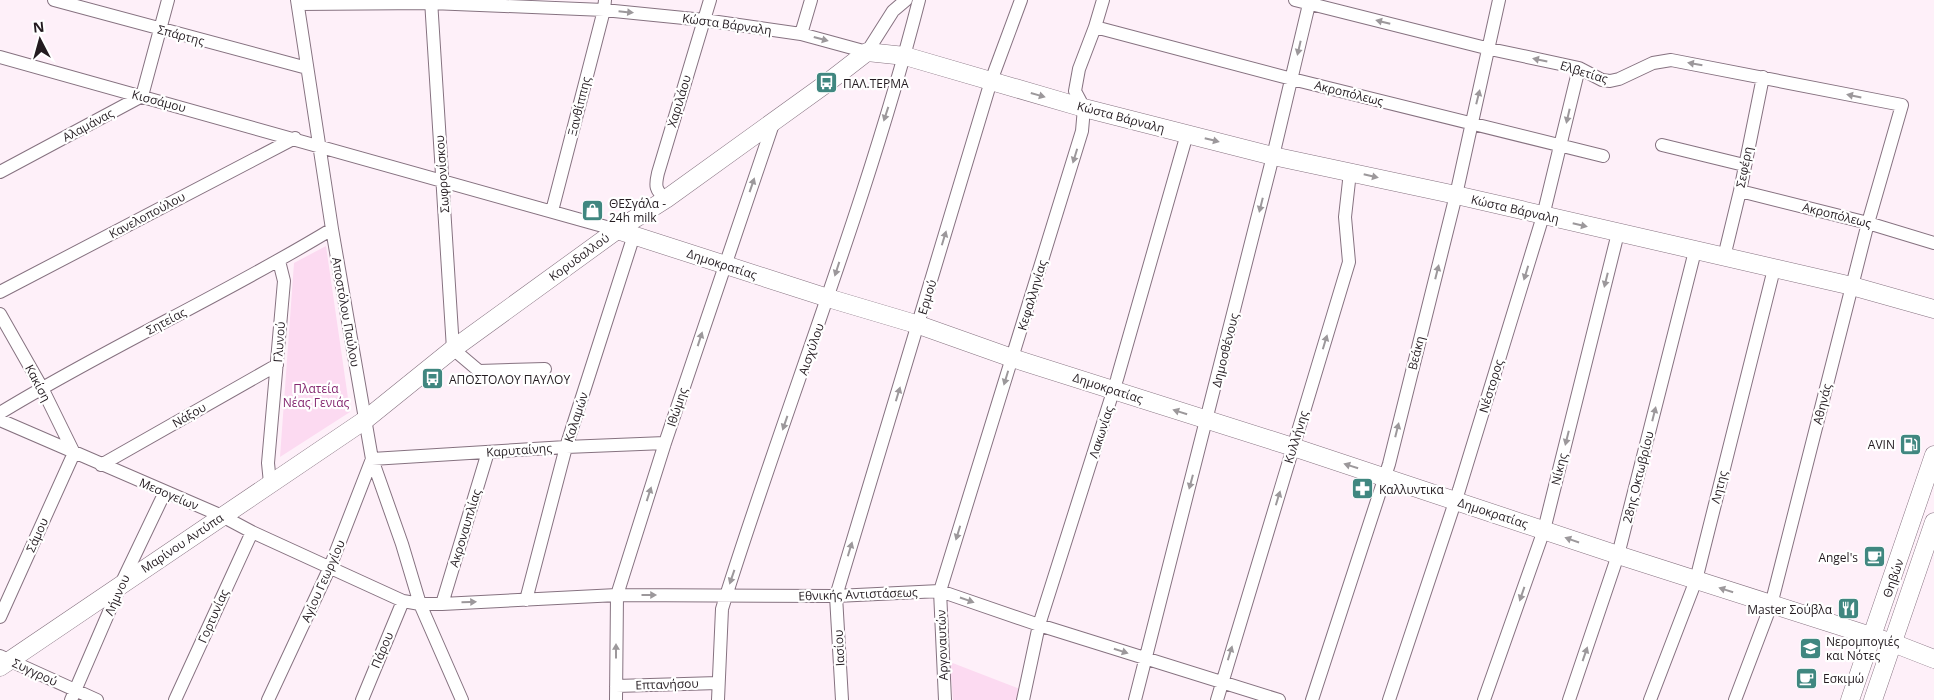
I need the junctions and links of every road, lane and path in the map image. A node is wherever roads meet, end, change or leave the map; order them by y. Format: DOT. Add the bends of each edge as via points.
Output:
graph roads {
  1 [pos="54,0"];
  2 [pos="168,0"];
  3 [pos="710,0"];
  4 [pos="811,0"];
  5 [pos="906,0"];
  6 [pos="919,0"];
  7 [pos="1021,0"];
  8 [pos="1104,0"];
  9 [pos="1295,0"];
  10 [pos="1500,0"];
  11 [pos="431,1"];
  12 [pos="297,2"];
  13 [pos="1310,2"];
  14 [pos="604,5"];
  15 [pos="704,20"];
  16 [pos="1096,28"];
  17 [pos="160,30"];
  18 [pos="801,34"];
  19 [pos="1490,49"];
  20 [pos="868,52"];
  21 [pos="905,56"];
  22 [pos="0,57"];
  23 [pos="307,68"];
  24 [pos="1579,68"];
  25 [pos="1763,77"];
  26 [pos="1292,79"];
  27 [pos="991,81"];
  28 [pos="142,96"];
  29 [pos="1902,106"];
  30 [pos="1084,108"];
  31 [pos="774,121"];
  32 [pos="1472,122"];
  33 [pos="1187,134"];
  34 [pos="295,138"];
  35 [pos="319,145"];
  36 [pos="1662,145"];
  37 [pos="1561,146"];
  38 [pos="1273,156"];
  39 [pos="1603,156"];
  40 [pos="1744,165"];
  41 [pos="0,172"];
  42 [pos="1350,172"];
  43 [pos="442,180"];
  44 [pos="1740,191"];
  45 [pos="1456,195"];
  46 [pos="666,199"];
  47 [pos="552,211"];
  48 [pos="1544,216"];
  49 [pos="1868,223"];
  50 [pos="332,229"];
  51 [pos="617,230"];
  52 [pos="1618,233"];
  53 [pos="634,235"];
  54 [pos="1934,243"];
  55 [pos="1695,251"];
  56 [pos="1724,257"];
  57 [pos="280,261"];
  58 [pos="724,264"];
  59 [pos="1774,270"];
  60 [pos="1852,286"];
  61 [pos="0,292"];
  62 [pos="828,298"];
  63 [pos="1934,309"];
  64 [pos="0,314"];
  65 [pos="919,325"];
  66 [pos="453,349"];
  67 [pos="1012,358"];
  68 [pos="277,364"];
  69 [pos="545,369"];
  70 [pos="42,388"];
  71 [pos="1114,390"];
  72 [pos="0,413"];
  73 [pos="0,420"];
  74 [pos="364,420"];
  75 [pos="1207,421"];
  76 [pos="665,443"];
  77 [pos="566,447"];
  78 [pos="1293,447"];
  79 [pos="488,452"];
  80 [pos="74,453"];
  81 [pos="1934,456"];
  82 [pos="372,459"];
  83 [pos="101,465"];
  84 [pos="1385,477"];
  85 [pos="270,483"];
  86 [pos="165,492"];
  87 [pos="1455,501"];
  88 [pos="222,516"];
  89 [pos="1934,522"];
  90 [pos="1544,530"];
  91 [pos="252,532"];
  92 [pos="1931,541"];
  93 [pos="1618,555"];
  94 [pos="330,567"];
  95 [pos="1696,580"];
  96 [pos="122,584"];
  97 [pos="940,591"];
  98 [pos="617,595"];
  99 [pos="726,596"];
  100 [pos="836,596"];
  101 [pos="526,600"];
  102 [pos="403,601"];
  103 [pos="420,604"];
  104 [pos="442,604"];
  105 [pos="1771,605"];
  106 [pos="0,617"];
  107 [pos="1039,626"];
  108 [pos="1872,638"];
  109 [pos="1893,643"];
  110 [pos="1145,659"];
  111 [pos="1934,659"];
  112 [pos="3,661"];
  113 [pos="1222,681"];
  114 [pos="718,683"];
  115 [pos="616,686"];
  116 [pos="73,695"];
  117 [pos="97,700"];
  118 [pos="175,700"];
  119 [pos="268,700"];
  120 [pos="362,700"];
  121 [pos="460,700"];
  122 [pos="616,700"];
  123 [pos="718,700"];
  124 [pos="842,700"];
  125 [pos="945,700"];
  126 [pos="1023,700"];
  127 [pos="1136,700"];
  128 [pos="1217,700"];
  129 [pos="1279,700"];
  130 [pos="1312,700"];
  131 [pos="1389,700"];
  132 [pos="1484,700"];
  133 [pos="1569,700"];
  134 [pos="1650,700"];
  135 [pos="1735,700"];
  136 [pos="1850,700"];
  137 [pos="1873,700"];
  1 -- 17 [label="street, Σπάρτης"];
  2 -- 17 [label="street"];
  3 -- 15 [label="street, Χαριλάου"];
  4 -- 18 [label="street"];
  5 -- 20 [label="street, Κορυδαλλού" via="893,11"];
  6 -- 21 [label="street, Αισχύλου"];
  7 -- 27 [label="street, Ερμού"];
  8 -- 16 [label="street, Κεφαλληνίας"];
  9 -- 13 [label="street, Ελβετίας"];
  10 -- 19 [label="street, Βεάκη"];
  11 -- 12 [label="street, Κώστα Βάρναλη"];
  11 -- 14 [label="street, Κώστα Βάρναλη"];
  11 -- 43 [label="street, Σωφρονίσκου"];
  12 -- 23 [label="street, Αποστόλου Παύλου"];
  19 -- 13 [label="street, Ελβετίας, one-way"];
  13 -- 26 [label="street, Δημοσθένους, one-way"];
  14 -- 15 [label="street, Κώστα Βάρναλη, one-way"];
  14 -- 47 [label="street, Ξανθίππης"];
  15 -- 18 [label="street, Κώστα Βάρναλη"];
  15 -- 46 [label="street, Χαριλάου" via="655,186"];
  16 -- 26 [label="street, Ακροπόλεως"];
  16 -- 30 [label="street, Κεφαλληνίας" via="1079,68 1075,91"];
  17 -- 23 [label="street, Σπάρτης"];
  17 -- 28 [label="street"];
  18 -- 20 [label="street, Κώστα Βάρναλη, one-way"];
  24 -- 19 [label="street, Ελβετίας, one-way"];
  32 -- 19 [label="street, Βεάκη, one-way"];
  20 -- 21 [label="street, Κώστα Βάρναλη"];
  20 -- 31 [label="street, Κορυδαλλού"];
  21 -- 27 [label="street, Κώστα Βάρναλη"];
  21 -- 62 [label="street, Αισχύλου, one-way"];
  22 -- 28 [label="street, Κισσάμου"];
  23 -- 35 [label="street, Αποστόλου Παύλου"];
  25 -- 24 [label="street, Ελβετίας, one-way" via="1671,60 1653,63 1610,81"];
  24 -- 37 [label="street, Νέστορος, one-way"];
  29 -- 25 [label="street, Ελβετίας, one-way"];
  25 -- 40 [label="street, Σεφέρη"];
  26 -- 32 [label="street, Ακροπόλεως"];
  26 -- 38 [label="street, Δημοσθένους"];
  27 -- 30 [label="street, Κώστα Βάρναλη, one-way"];
  65 -- 27 [label="street, Ερμού, one-way"];
  28 -- 34 [label="street, Κισσάμου"];
  28 -- 41 [label="street, Αλαμάνας"];
  29 -- 49 [label="street, Αθηνάς"];
  30 -- 33 [label="street, Κώστα Βάρναλη"];
  30 -- 67 [label="street, Κεφαλληνίας, one-way" via="1082,131"];
  31 -- 46 [label="street, Κορυδαλλού"];
  58 -- 31 [label="street, Ιθώμης, one-way"];
  32 -- 37 [label="street, Ακροπόλεως"];
  32 -- 45 [label="street, Βεάκη"];
  33 -- 38 [label="street, Κώστα Βάρναλη, one-way"];
  33 -- 71 [label="street, Λακωνίας"];
  34 -- 35 [label="street, Κισσάμου"];
  34 -- 61 [label="street, Κανελοπούλου"];
  35 -- 43 [label="street, Δημοκρατίας"];
  35 -- 50 [label="street, Αποστόλου Παύλου"];
  36 -- 40 [label="street"];
  37 -- 39 [label="street, Ακροπόλεως"];
  37 -- 48 [label="street, Νέστορος"];
  38 -- 42 [label="street, Κώστα Βάρναλη"];
  38 -- 75 [label="street, Δημοσθένους, one-way"];
  40 -- 44 [label="street, Σεφέρη"];
  42 -- 45 [label="street, Κώστα Βάρναλη, one-way"];
  78 -- 42 [label="street, Κυλλήνης, one-way" via="1349,262 1345,217"];
  43 -- 47 [label="street, Δημοκρατίας"];
  43 -- 66 [label="street, Σωφρονίσκου"];
  44 -- 49 [label="street, Ακροπόλεως"];
  44 -- 56 [label="street, Σεφέρη"];
  45 -- 48 [label="street, Κώστα Βάρναλη"];
  84 -- 45 [label="street, Βεάκη, one-way"];
  46 -- 51 [label="street, Κορυδαλλού"];
  47 -- 51 [label="street, Δημοκρατίας"];
  48 -- 52 [label="street, Κώστα Βάρναλη, one-way"];
  48 -- 87 [label="street, Νέστορος, one-way"];
  49 -- 54 [label="street, Ακροπόλεως"];
  49 -- 60 [label="street, Αθηνάς"];
  50 -- 57 [label="street, Σητείας"];
  50 -- 74 [label="street, Αποστόλου Παύλου"];
  51 -- 53 [label="street, Δημοκρατίας"];
  51 -- 66 [label="street, Κορυδαλλού"];
  52 -- 55 [label="street, Κώστα Βάρναλη"];
  52 -- 90 [label="street, Νίκης, one-way"];
  53 -- 58 [label="street, Δημοκρατίας"];
  53 -- 77 [label="street, Καλαμών"];
  55 -- 56 [label="street, Κώστα Βάρναλη"];
  93 -- 55 [label="street, 28ης Οκτωβρίου, one-way"];
  56 -- 59 [label="street, Κώστα Βάρναλη"];
  57 -- 68 [label="street, Γλυνού" via="284,281"];
  57 -- 70 [label="street, Σητείας"];
  58 -- 62 [label="street, Δημοκρατίας"];
  76 -- 58 [label="street, Ιθώμης, one-way"];
  59 -- 60 [label="street, Κώστα Βάρναλη"];
  59 -- 95 [label="street, Λητης"];
  60 -- 63 [label="street, Κώστα Βάρναλη"];
  60 -- 105 [label="street, Αθηνάς"];
  62 -- 65 [label="street, Δημοκρατίας"];
  62 -- 99 [label="street, Αισχύλου, one-way"];
  64 -- 70 [label="street, Κακίση"];
  65 -- 67 [label="street, Δημοκρατίας"];
  100 -- 65 [label="street, Ερμού, one-way"];
  66 -- 69 [label="street" via="479,372"];
  66 -- 74 [label="street, Κορυδαλλού"];
  67 -- 71 [label="street, Δημοκρατίας"];
  67 -- 97 [label="street, Κεφαλληνίας, one-way"];
  68 -- 83 [label="street, Νάξου"];
  68 -- 85 [label="street, Γλυνού" via="268,463"];
  70 -- 72 [label="street, Σητείας"];
  70 -- 80 [label="street, Κακίση"];
  75 -- 71 [label="street, Δημοκρατίας, one-way"];
  71 -- 107 [label="street, Λακωνίας"];
  73 -- 80 [label="street, Μεσογείων"];
  74 -- 82 [label="street, Αποστόλου Παύλου"];
  74 -- 85 [label="street, Μαρίνου Αντύπα"];
  75 -- 78 [label="street, Δημοκρατίας"];
  75 -- 110 [label="street, Δημοσθένους, one-way"];
  76 -- 77 [label="street, Καρυταίνης"];
  98 -- 76 [label="street, Ιθώμης, one-way"];
  77 -- 79 [label="street, Καρυταίνης"];
  77 -- 101 [label="street, Καλαμών"];
  84 -- 78 [label="street, Δημοκρατίας, one-way"];
  113 -- 78 [label="street, Κυλλήνης, one-way"];
  79 -- 82 [label="street, Καρυταίνης"];
  79 -- 104 [label="street, Ακροναυπλίας"];
  80 -- 83 [label="street, Μεσογείων"];
  80 -- 106 [label="street, Σάμου"];
  81 -- 108 [label="street, Θηβών"];
  82 -- 94 [label="street, Αγίου Γεωργίου"];
  82 -- 103 [label="street, Αποστόλου Παύλου"];
  83 -- 86 [label="street, Μεσογείων"];
  84 -- 87 [label="street, Δημοκρατίας"];
  84 -- 130 [label="street, Βεάκη"];
  85 -- 88 [label="street, Μαρίνου Αντύπα"];
  86 -- 88 [label="street, Μεσογείων"];
  86 -- 96 [label="street, Λήμνου"];
  87 -- 90 [label="street, Δημοκρατίας"];
  87 -- 131 [label="street, Νέστορος"];
  88 -- 91 [label="street, Μεσογείων"];
  88 -- 96 [label="street, Μαρίνου Αντύπα"];
  89 -- 92 [label="street, Θηβών"];
  93 -- 90 [label="street, Δημοκρατίας, one-way"];
  90 -- 132 [label="street, Νίκης, one-way"];
  91 -- 94 [label="street, Μεσογείων"];
  91 -- 118 [label="street, Γορτυνίας"];
  92 -- 109 [label="street, Θηβών"];
  93 -- 95 [label="street, Δημοκρατίας"];
  133 -- 93 [label="street, 28ης Οκτωβρίου, one-way"];
  94 -- 102 [label="street, Μεσογείων"];
  94 -- 119 [label="street, Αγίου Γεωργίου"];
  105 -- 95 [label="street, Δημοκρατίας, one-way"];
  95 -- 134 [label="street, Λητης"];
  96 -- 112 [label="street, Μαρίνου Αντύπα"];
  96 -- 116 [label="street, Λήμνου"];
  97 -- 100 [label="street, Εθνικής Αντιστάσεως"];
  97 -- 107 [label="street, Εθνικής Αντιστάσεως, one-way"];
  97 -- 125 [label="street, Αργοναυτών"];
  98 -- 99 [label="street, Εθνικής Αντιστάσεως, one-way"];
  98 -- 101 [label="street, Εθνικής Αντιστάσεως"];
  115 -- 98 [label="street, Ιθώμης, one-way"];
  99 -- 100 [label="street, Εθνικής Αντιστάσεως"];
  99 -- 114 [label="street, Αισχύλου" via="722,609"];
  100 -- 124 [label="street, Ιασίου"];
  104 -- 101 [label="street, Εθνικής Αντιστάσεως, one-way"];
  102 -- 103 [label="street, Μεσογείων"];
  102 -- 120 [label="street, Πάρου"];
  103 -- 104 [label="street, Εθνικής Αντιστάσεως"];
  103 -- 121 [label="street, Αποστόλου Παύλου"];
  105 -- 108 [label="street, Δημοκρατίας"];
  105 -- 135 [label="street, Αθηνάς"];
  107 -- 110 [label="street, Εθνικής Αντιστάσεως, one-way"];
  107 -- 126 [label="street, Λακωνίας"];
  108 -- 109 [label="street, Δημοκρατίας"];
  108 -- 136 [label="street, Θηβών"];
  109 -- 111 [label="street, Δημοκρατίας"];
  109 -- 137 [label="street, Θηβών"];
  110 -- 113 [label="street, Εθνικής Αντιστάσεως"];
  110 -- 127 [label="street, Δημοσθένους"];
  112 -- 116 [label="street, Συγγρού"];
  113 -- 128 [label="street, Κυλλήνης"];
  113 -- 129 [label="street, Εθνικής Αντιστάσεως"];
  114 -- 115 [label="street, Επτανήσου"];
  114 -- 123 [label="street, Αισχύλου"];
  115 -- 122 [label="street, Ιθώμης"];
  116 -- 117 [label="street, Συγγρού"];
}
